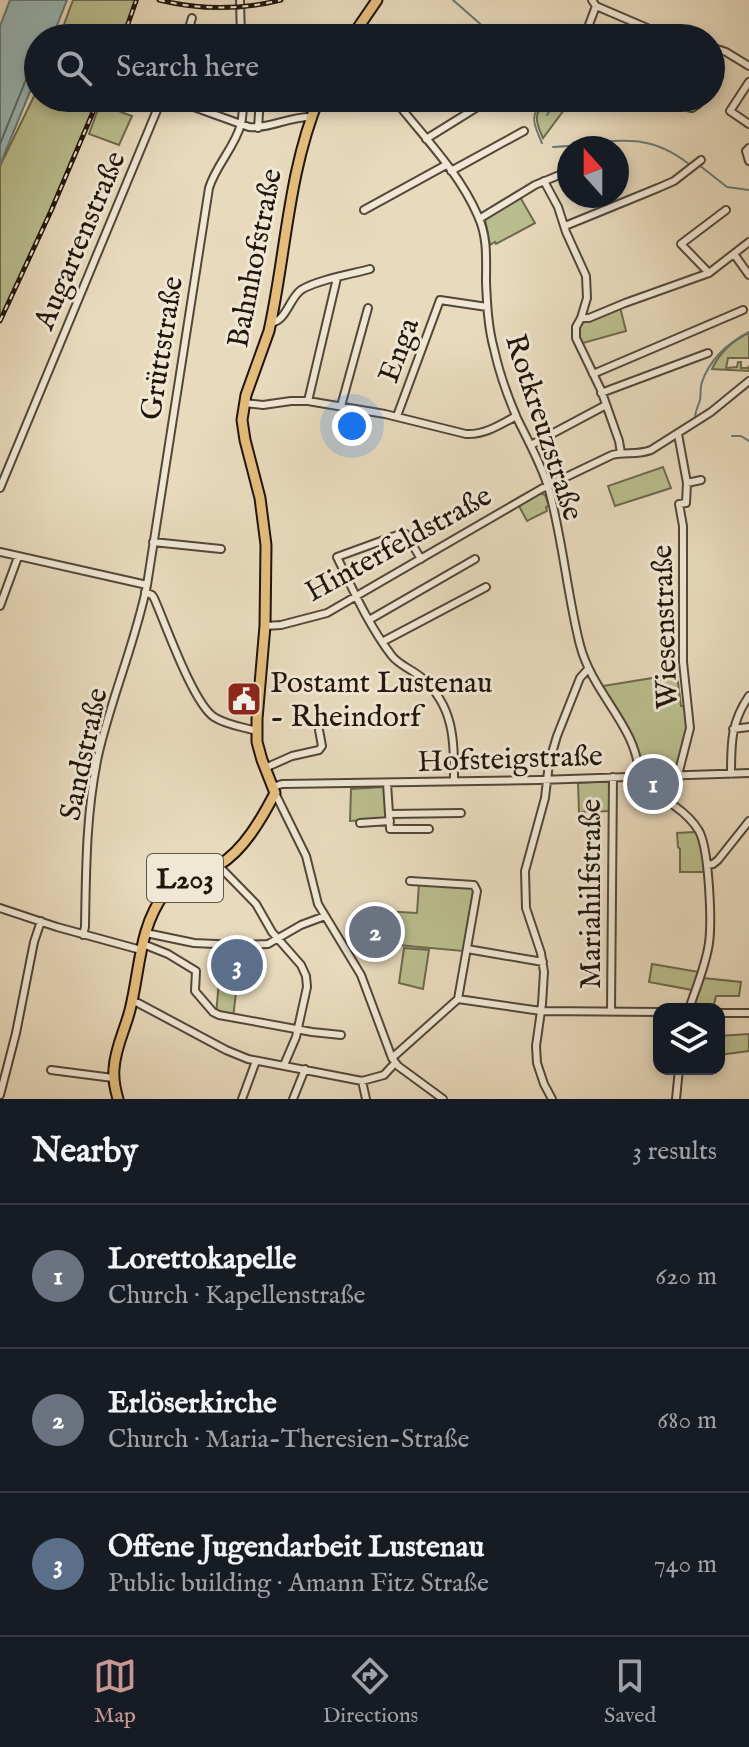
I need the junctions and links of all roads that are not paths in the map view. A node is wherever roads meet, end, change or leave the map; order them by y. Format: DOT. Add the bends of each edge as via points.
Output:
graph roads {
  1 [pos="240,0"];
  2 [pos="377,0"];
  3 [pos="594,3"];
  4 [pos="192,18"];
  5 [pos="190,24"];
  6 [pos="241,24"];
  7 [pos="360,24"];
  8 [pos="588,24"];
  9 [pos="639,24"];
  10 [pos="725,52"];
  11 [pos="749,66"];
  12 [pos="749,82"];
  13 [pos="156,112"];
  14 [pos="208,112"];
  15 [pos="242,112"];
  16 [pos="259,112"];
  17 [pos="314,112"];
  18 [pos="404,112"];
  19 [pos="469,112"];
  20 [pos="312,117"];
  21 [pos="241,124"];
  22 [pos="749,124"];
  23 [pos="258,128"];
  24 [pos="524,131"];
  25 [pos="426,139"];
  26 [pos="749,148"];
  27 [pos="701,160"];
  28 [pos="749,161"];
  29 [pos="449,168"];
  30 [pos="557,176"];
  31 [pos="544,181"];
  32 [pos="364,210"];
  33 [pos="726,210"];
  34 [pos="479,219"];
  35 [pos="565,226"];
  36 [pos="749,242"];
  37 [pos="734,254"];
  38 [pos="370,269"];
  39 [pos="709,273"];
  40 [pos="749,275"];
  41 [pos="337,278"];
  42 [pos="487,307"];
  43 [pos="368,308"];
  44 [pos="743,310"];
  45 [pos="581,318"];
  46 [pos="271,323"];
  47 [pos="708,353"];
  48 [pos="593,374"];
  49 [pos="749,381"];
  50 [pos="601,393"];
  51 [pos="308,401"];
  52 [pos="244,403"];
  53 [pos="606,405"];
  54 [pos="341,406"];
  55 [pos="397,416"];
  56 [pos="516,416"];
  57 [pos="678,434"];
  58 [pos="531,445"];
  59 [pos="621,453"];
  60 [pos="701,480"];
  61 [pos="687,483"];
  62 [pos="549,486"];
  63 [pos="0,488"];
  64 [pos="153,542"];
  65 [pos="221,549"];
  66 [pos="0,552"];
  67 [pos="18,557"];
  68 [pos="337,557"];
  69 [pos="421,559"];
  70 [pos="475,559"];
  71 [pos="327,561"];
  72 [pos="486,587"];
  73 [pos="146,589"];
  74 [pos="357,597"];
  75 [pos="0,606"];
  76 [pos="369,620"];
  77 [pos="265,626"];
  78 [pos="382,642"];
  79 [pos="588,669"];
  80 [pos="749,696"];
  81 [pos="749,727"];
  82 [pos="733,729"];
  83 [pos="319,730"];
  84 [pos="257,731"];
  85 [pos="265,768"];
  86 [pos="749,773"];
  87 [pos="731,774"];
  88 [pos="678,775"];
  89 [pos="639,776"];
  90 [pos="613,777"];
  91 [pos="548,779"];
  92 [pos="454,781"];
  93 [pos="387,783"];
  94 [pos="645,789"];
  95 [pos="274,790"];
  96 [pos="461,813"];
  97 [pos="389,817"];
  98 [pos="749,821"];
  99 [pos="360,823"];
  100 [pos="429,829"];
  101 [pos="218,865"];
  102 [pos="707,865"];
  103 [pos="410,881"];
  104 [pos="0,908"];
  105 [pos="325,916"];
  106 [pos="41,921"];
  107 [pos="146,933"];
  108 [pos="83,935"];
  109 [pos="278,939"];
  110 [pos="142,947"];
  111 [pos="467,949"];
  112 [pos="543,962"];
  113 [pos="458,999"];
  114 [pos="132,1001"];
  115 [pos="691,1003"];
  116 [pos="541,1011"];
  117 [pos="611,1011"];
  118 [pos="653,1012"];
  119 [pos="725,1013"];
  120 [pos="749,1013"];
  121 [pos="298,1029"];
  122 [pos="341,1035"];
  123 [pos="256,1061"];
  124 [pos="394,1061"];
  125 [pos="284,1065"];
  126 [pos="305,1069"];
  127 [pos="51,1070"];
  128 [pos="678,1075"];
  129 [pos="113,1078"];
  130 [pos="362,1081"];
  131 [pos="0,1095"];
  132 [pos="118,1099"];
  133 [pos="242,1099"];
  134 [pos="293,1099"];
  135 [pos="366,1099"];
  136 [pos="443,1099"];
  137 [pos="552,1099"];
  138 [pos="676,1099"];
  1 -- 6 [label="street"];
  2 -- 7 [label="main road"];
  3 -- 8 [label="street"];
  3 -- 9 [label="street"];
  4 -- 5 [label="street"];
  10 -- 11 [label="street"];
  12 -- 22 [label="street" via="730,111"];
  13 -- 63 [label="street, Augartenstraße"];
  14 -- 21 [label="street"];
  15 -- 21 [label="street, Bahnhofstraße"];
  16 -- 23 [label="street, Bahnhofstraße"];
  17 -- 20 [label="main road"];
  18 -- 25 [label="street, Rotkreuzstraße"];
  19 -- 25 [label="street"];
  20 -- 23 [label="street, Bahnhofstraße"];
  20 -- 46 [label="main road, Bahnhofstraße" via="298,162"];
  21 -- 23 [label="street, Bahnhofstraße"];
  21 -- 64 [label="street, Grüttstraße" via="209,188"];
  24 -- 29 [label="street"];
  25 -- 29 [label="street, Rotkreuzstraße"];
  26 -- 28 [label="street"];
  27 -- 35 [label="street" via="674,181"];
  29 -- 32 [label="street"];
  29 -- 34 [label="street, Rotkreuzstraße"];
  30 -- 31 [label="street"];
  31 -- 34 [label="street"];
  31 -- 35 [label="street"];
  33 -- 39 [label="street" via="681,244"];
  34 -- 42 [label="street, Rotkreuzstraße" via="487,250"];
  35 -- 45 [label="street" via="586,276"];
  36 -- 37 [label="street"];
  37 -- 39 [label="street"];
  37 -- 40 [label="street"];
  38 -- 41 [label="street"];
  39 -- 45 [label="street"];
  41 -- 46 [label="street" via="304,289 281,319"];
  41 -- 51 [label="street"];
  42 -- 55 [label="street, Enga" via="440,300"];
  42 -- 56 [label="street, Rotkreuzstraße" via="498,366"];
  43 -- 54 [label="street"];
  44 -- 48 [label="street"];
  45 -- 48 [label="street" via="576,338"];
  46 -- 52 [label="main road, Bahnhofstraße"];
  47 -- 50 [label="street"];
  48 -- 50 [label="street"];
  49 -- 57 [label="street, Hinterfeldstraße"];
  50 -- 53 [label="street"];
  51 -- 52 [label="street"];
  51 -- 54 [label="street"];
  52 -- 77 [label="main road, Bahnhofstraße" via="245,440 265,528"];
  53 -- 58 [label="street"];
  53 -- 59 [label="street"];
  54 -- 55 [label="street"];
  55 -- 56 [label="street" via="475,434"];
  56 -- 58 [label="street, Rotkreuzstraße"];
  57 -- 59 [label="street, Hinterfeldstraße" via="646,452"];
  57 -- 61 [label="street, Wiesenstraße"];
  58 -- 62 [label="street, Rotkreuzstraße"];
  59 -- 62 [label="street, Hinterfeldstraße"];
  60 -- 61 [label="street"];
  61 -- 88 [label="street, Wiesenstraße" via="686,503 679,504 690,728"];
  62 -- 69 [label="street, Hinterfeldstraße"];
  62 -- 79 [label="street, Rotkreuzstraße"];
  64 -- 65 [label="street"];
  64 -- 73 [label="street, Grüttstraße"];
  66 -- 67 [label="street"];
  67 -- 73 [label="street"];
  67 -- 75 [label="street"];
  68 -- 69 [label="street" via="403,533"];
  68 -- 71 [label="street"];
  68 -- 74 [label="street"];
  69 -- 74 [label="street, Hinterfeldstraße"];
  70 -- 76 [label="street"];
  72 -- 78 [label="street"];
  73 -- 84 [label="street" via="207,711"];
  73 -- 108 [label="street, Sandstraße" via="94,779"];
  74 -- 76 [label="street"];
  74 -- 77 [label="street, Hinterfeldstraße" via="327,613"];
  76 -- 78 [label="street"];
  77 -- 84 [label="main road, Bahnhofstraße"];
  78 -- 92 [label="street" via="395,660 422,678 445,709 453,735"];
  79 -- 89 [label="street, Rotkreuzstraße" via="634,745"];
  79 -- 91 [label="street" via="564,716"];
  80 -- 82 [label="street"];
  81 -- 82 [label="street"];
  82 -- 87 [label="street"];
  83 -- 85 [label="street" via="319,750"];
  84 -- 85 [label="main road, Bahnhofstraße"];
  85 -- 95 [label="main road, Bahnhofstraße"];
  86 -- 87 [label="street, Hofsteigstraße"];
  87 -- 88 [label="street, Hofsteigstraße"];
  88 -- 89 [label="street, Hofsteigstraße"];
  89 -- 90 [label="street, Hofsteigstraße"];
  90 -- 91 [label="street, Hofsteigstraße"];
  90 -- 117 [label="street, Mariahilfstraße"];
  91 -- 92 [label="street, Hofsteigstraße"];
  91 -- 112 [label="street" via="525,871 526,908"];
  92 -- 93 [label="street, Hofsteigstraße"];
  93 -- 95 [label="street, Hofsteigstraße" via="282,784"];
  93 -- 97 [label="street"];
  94 -- 102 [label="street" via="693,823 703,840"];
  95 -- 101 [label="main road, L203" via="244,841"];
  95 -- 105 [label="street" via="306,856"];
  96 -- 97 [label="street"];
  97 -- 99 [label="street"];
  97 -- 100 [label="street" via="390,829"];
  98 -- 102 [label="street" via="718,860"];
  101 -- 107 [label="main road, L203" via="167,890"];
  101 -- 109 [label="street" via="256,904"];
  102 -- 115 [label="street" via="710,941"];
  103 -- 111 [label="street" via="476,887"];
  104 -- 106 [label="street"];
  105 -- 109 [label="street"];
  105 -- 124 [label="street" via="361,975"];
  106 -- 108 [label="street"];
  106 -- 131 [label="street"];
  107 -- 109 [label="street" via="223,945"];
  107 -- 110 [label="main road, L203"];
  108 -- 110 [label="street"];
  109 -- 121 [label="street" via="306,976"];
  110 -- 114 [label="main road, L203"];
  110 -- 121 [label="street" via="168,954 196,971 195,991 219,1015"];
  111 -- 112 [label="street"];
  111 -- 113 [label="street"];
  112 -- 116 [label="street"];
  113 -- 116 [label="street"];
  113 -- 124 [label="street"];
  114 -- 123 [label="street"];
  114 -- 129 [label="main road, L203"];
  116 -- 117 [label="street"];
  116 -- 137 [label="street" via="537,1063"];
  117 -- 118 [label="street"];
  119 -- 120 [label="street"];
  121 -- 122 [label="street"];
  121 -- 125 [label="street"];
  123 -- 125 [label="street"];
  123 -- 133 [label="street"];
  124 -- 130 [label="street" via="384,1075"];
  124 -- 136 [label="street"];
  125 -- 126 [label="street"];
  126 -- 130 [label="street"];
  126 -- 134 [label="street"];
  127 -- 129 [label="street"];
  128 -- 138 [label="street"];
  129 -- 132 [label="main road, L203"];
  130 -- 135 [label="street"];
}
